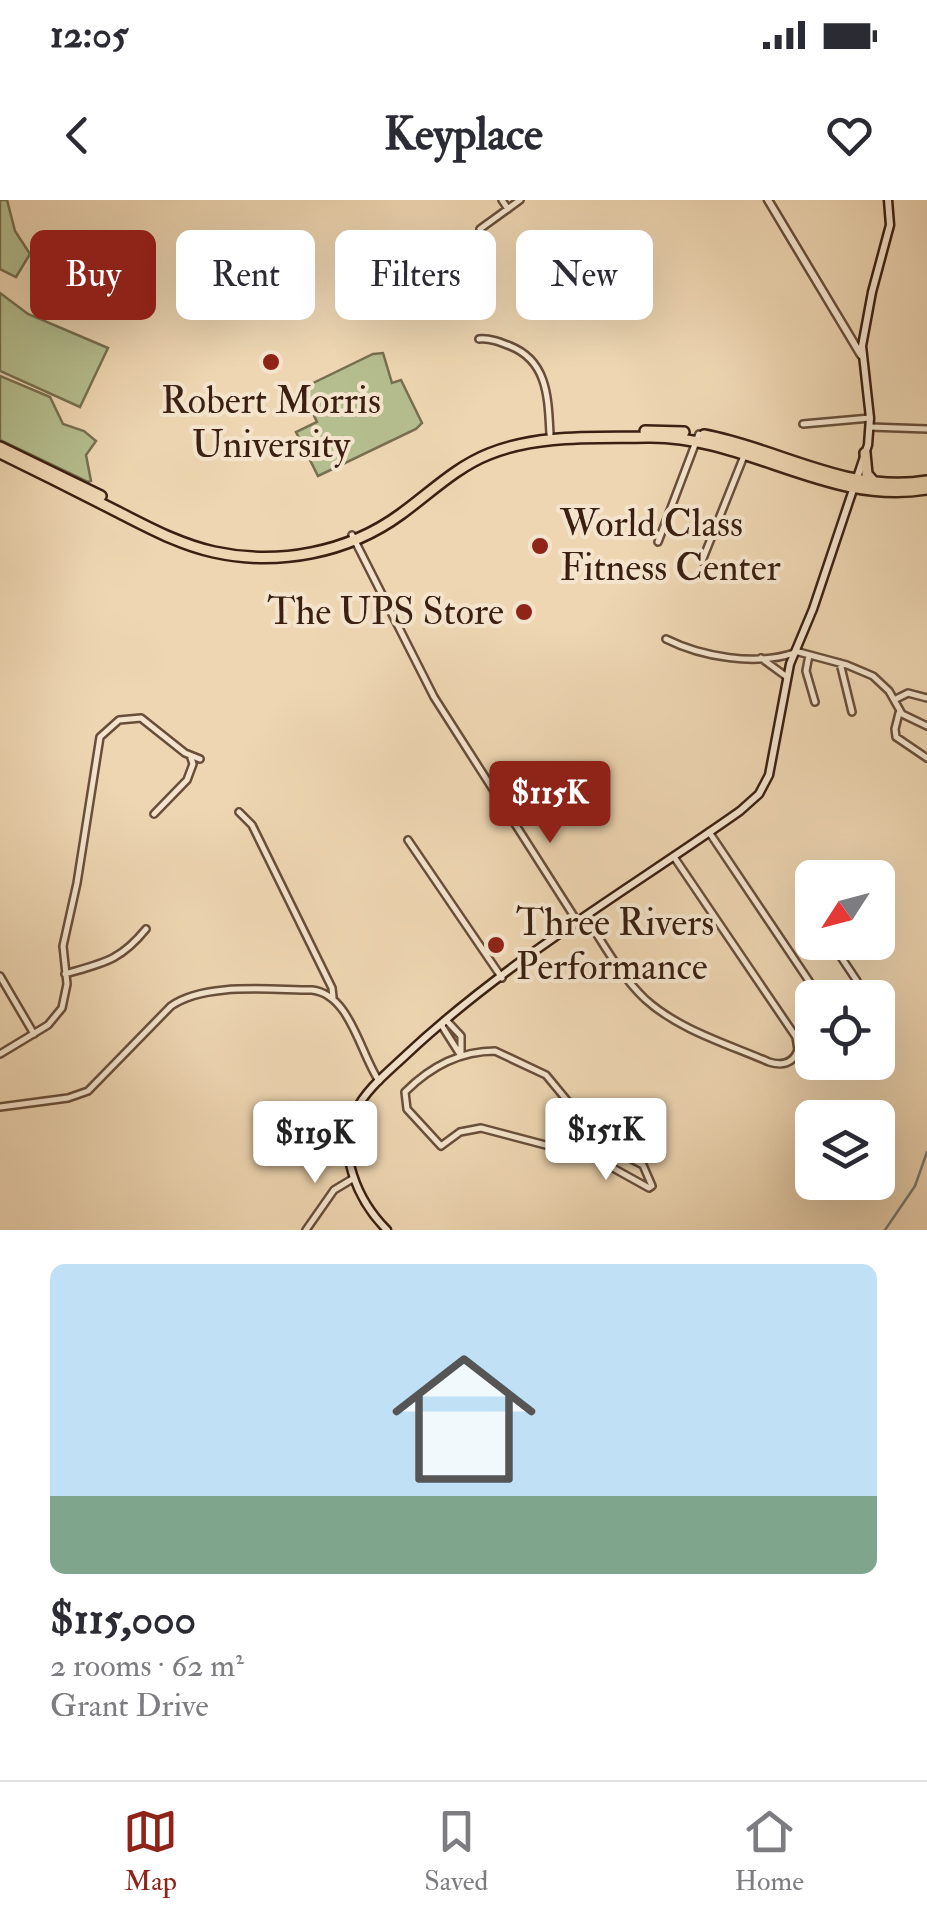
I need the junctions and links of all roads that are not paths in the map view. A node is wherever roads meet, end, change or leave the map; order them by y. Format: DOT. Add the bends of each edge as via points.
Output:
graph roads {
  1 [pos="502,200"];
  2 [pos="520,200"];
  3 [pos="768,200"];
  4 [pos="888,200"];
  5 [pos="508,209"];
  6 [pos="480,229"];
  7 [pos="479,339"];
  8 [pos="862,356"];
  9 [pos="870,423"];
  10 [pos="803,424"];
  11 [pos="927,429"];
  12 [pos="550,434"];
  13 [pos="698,437"];
  14 [pos="0,450"];
  15 [pos="745,453"];
  16 [pos="865,453"];
  17 [pos="927,481"];
  18 [pos="876,484"];
  19 [pos="854,485"];
  20 [pos="927,489"];
  21 [pos="354,538"];
  22 [pos="658,542"];
  23 [pos="702,562"];
  24 [pos="666,640"];
  25 [pos="795,652"];
  26 [pos="809,655"];
  27 [pos="761,658"];
  28 [pos="840,662"];
  29 [pos="787,677"];
  30 [pos="927,698"];
  31 [pos="894,700"];
  32 [pos="815,702"];
  33 [pos="852,712"];
  34 [pos="900,712"];
  35 [pos="927,726"];
  36 [pos="189,756"];
  37 [pos="927,758"];
  38 [pos="200,759"];
  39 [pos="239,812"];
  40 [pos="154,814"];
  41 [pos="709,832"];
  42 [pos="408,840"];
  43 [pos="674,857"];
  44 [pos="582,920"];
  45 [pos="146,929"];
  46 [pos="843,960"];
  47 [pos="66,974"];
  48 [pos="0,976"];
  49 [pos="502,978"];
  50 [pos="333,997"];
  51 [pos="444,1021"];
  52 [pos="34,1034"];
  53 [pos="0,1054"];
  54 [pos="461,1056"];
  55 [pos="379,1081"];
  56 [pos="0,1106"];
  57 [pos="354,1178"];
  58 [pos="306,1230"];
  59 [pos="387,1230"];
  1 -- 5 [label="street"];
  2 -- 5 [label="street"];
  3 -- 8 [label="main road"];
  4 -- 8 [label="main road" via="890,226"];
  5 -- 6 [label="street"];
  7 -- 12 [label="street" via="514,348 539,367"];
  8 -- 9 [label="main road"];
  9 -- 10 [label="street"];
  9 -- 11 [label="street"];
  9 -- 16 [label="main road"];
  12 -- 13 [label="main road" via="666,430"];
  12 -- 21 [label="main road" via="478,452"];
  13 -- 15 [label="main road"];
  13 -- 19 [label="main road" via="744,444"];
  13 -- 21 [label="main road" via="513,446 471,462 386,524"];
  13 -- 22 [label="street"];
  14 -- 21 [label="main road" via="208,544 286,550"];
  15 -- 19 [label="main road"];
  15 -- 23 [label="street"];
  16 -- 18 [label="main road" via="867,474"];
  16 -- 19 [label="main road"];
  17 -- 18 [label="main road"];
  18 -- 19 [label="main road"];
  19 -- 20 [label="main road" via="894,493"];
  19 -- 25 [label="main road"];
  21 -- 44 [label="street" via="428,685"];
  24 -- 27 [label="street" via="709,654"];
  25 -- 26 [label="street"];
  25 -- 27 [label="street"];
  25 -- 29 [label="main road"];
  26 -- 28 [label="street"];
  26 -- 32 [label="street" via="806,671"];
  27 -- 29 [label="street"];
  28 -- 31 [label="street" via="873,676"];
  28 -- 33 [label="street"];
  29 -- 41 [label="main road" via="766,783"];
  30 -- 31 [label="street" via="912,693"];
  31 -- 34 [label="street"];
  34 -- 35 [label="street"];
  34 -- 37 [label="street" via="896,737"];
  36 -- 38 [label="street"];
  36 -- 40 [label="street" via="187,780"];
  36 -- 47 [label="street" via="141,718 120,720 100,737 62,946"];
  39 -- 50 [label="street" via="252,825"];
  41 -- 43 [label="main road"];
  41 -- 46 [label="street" via="813,987 829,997 844,992 856,981"];
  42 -- 49 [label="street"];
  43 -- 44 [label="main road"];
  43 -- 44 [label="street" via="796,1037 790,1062 769,1062 657,1008"];
  44 -- 49 [label="main road"];
  45 -- 47 [label="street" via="117,959"];
  47 -- 52 [label="street" via="62,1008"];
  48 -- 52 [label="street"];
  49 -- 51 [label="main road"];
  50 -- 55 [label="street"];
  50 -- 56 [label="street" via="312,990 189,996 88,1091"];
  51 -- 54 [label="street"];
  51 -- 55 [label="main road"];
  52 -- 53 [label="street"];
  54 -- 54 [label="street" via="423,1075 404,1097 407,1110 441,1146 481,1128 595,1158 652,1186 643,1165 602,1144 546,1076 495,1052"];
  55 -- 57 [label="main road" via="350,1126"];
  57 -- 58 [label="street" via="334,1190"];
  57 -- 59 [label="main road"];
}
